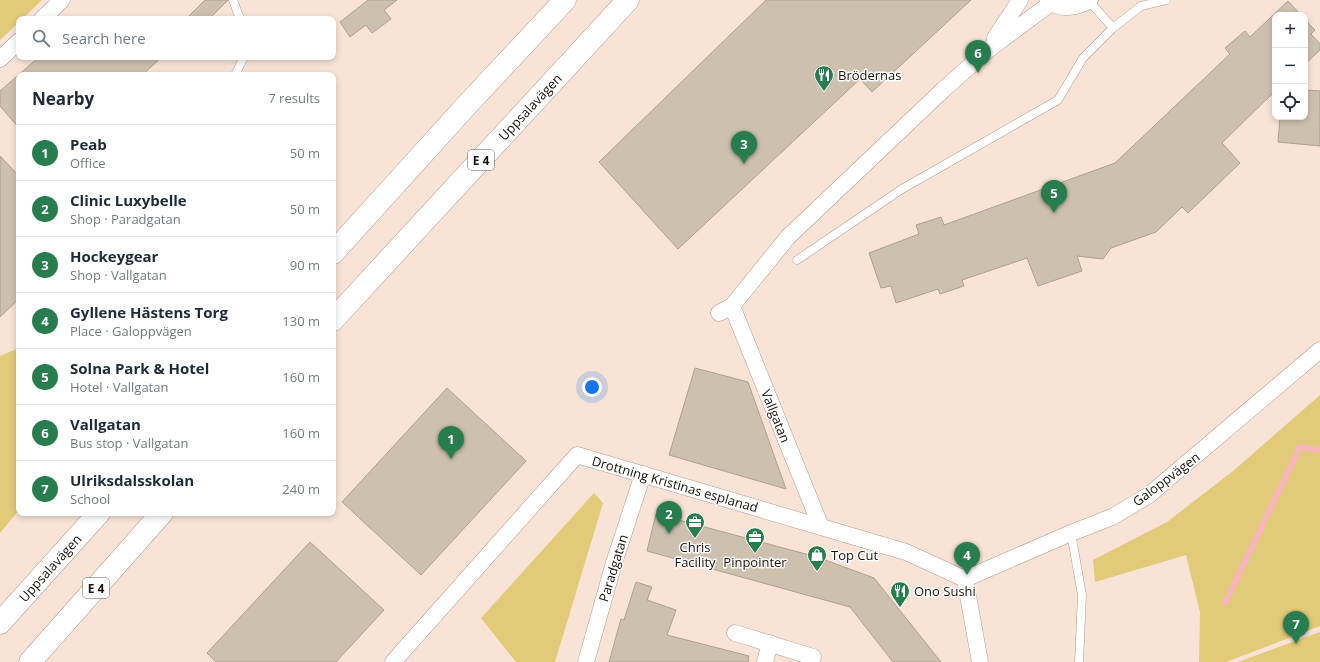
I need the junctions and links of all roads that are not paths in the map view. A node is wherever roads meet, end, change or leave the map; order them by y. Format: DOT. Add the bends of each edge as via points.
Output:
graph roads {
  1 [pos="62,0"];
  2 [pos="233,0"];
  3 [pos="550,0"];
  4 [pos="565,0"];
  5 [pos="628,0"];
  6 [pos="1020,0"];
  7 [pos="1090,0"];
  8 [pos="1166,0"];
  9 [pos="1050,1"];
  10 [pos="45,16"];
  11 [pos="239,16"];
  12 [pos="1113,28"];
  13 [pos="16,44"];
  14 [pos="988,50"];
  15 [pos="0,59"];
  16 [pos="243,60"];
  17 [pos="237,72"];
  18 [pos="466,106"];
  19 [pos="336,251"];
  20 [pos="797,260"];
  21 [pos="336,317"];
  22 [pos="1320,350"];
  23 [pos="643,474"];
  24 [pos="96,516"];
  25 [pos="159,516"];
  26 [pos="821,527"];
  27 [pos="1070,533"];
  28 [pos="966,579"];
  29 [pos="0,623"];
  30 [pos="736,633"];
  31 [pos="770,644"];
  32 [pos="813,657"];
  33 [pos="30,662"];
  34 [pos="393,662"];
  35 [pos="586,662"];
  36 [pos="765,662"];
  37 [pos="980,662"];
  38 [pos="1079,662"];
  1 -- 10 [label="street"];
  2 -- 11 [label="lane"];
  3 -- 18 [label="highway"];
  4 -- 18 [label="highway"];
  5 -- 21 [label="highway, Uppsalavägen / E 4"];
  6 -- 14 [label="street, Vallgatan"];
  7 -- 9 [label="street" via="1078,6 1065,7"];
  7 -- 12 [label="lane"];
  8 -- 12 [label="lane" via="1141,6"];
  9 -- 14 [label="street, Vallgatan"];
  12 -- 20 [label="lane" via="1083,58 1058,100 902,189"];
  13 -- 15 [label="street"];
  14 -- 26 [label="street, Vallgatan" via="788,236 725,310"];
  16 -- 17 [label="lane"];
  18 -- 19 [label="highway"];
  22 -- 27 [label="street, Galoppvägen" via="1149,495 1112,517"];
  23 -- 26 [label="street, Drottning Kristinas esplanad"];
  23 -- 34 [label="street, Drottning Kristinas esplanad" via="577,455"];
  23 -- 35 [label="street, Paradgatan"];
  24 -- 29 [label="highway, Uppsalavägen"];
  25 -- 33 [label="highway, E 4"];
  26 -- 28 [label="street, Drottning Kristinas esplanad" via="906,552"];
  27 -- 28 [label="street, Galoppvägen"];
  27 -- 38 [label="lane" via="1082,595"];
  28 -- 37 [label="street"];
  30 -- 31 [label="street"];
  31 -- 32 [label="street"];
  31 -- 36 [label="street"];
}
